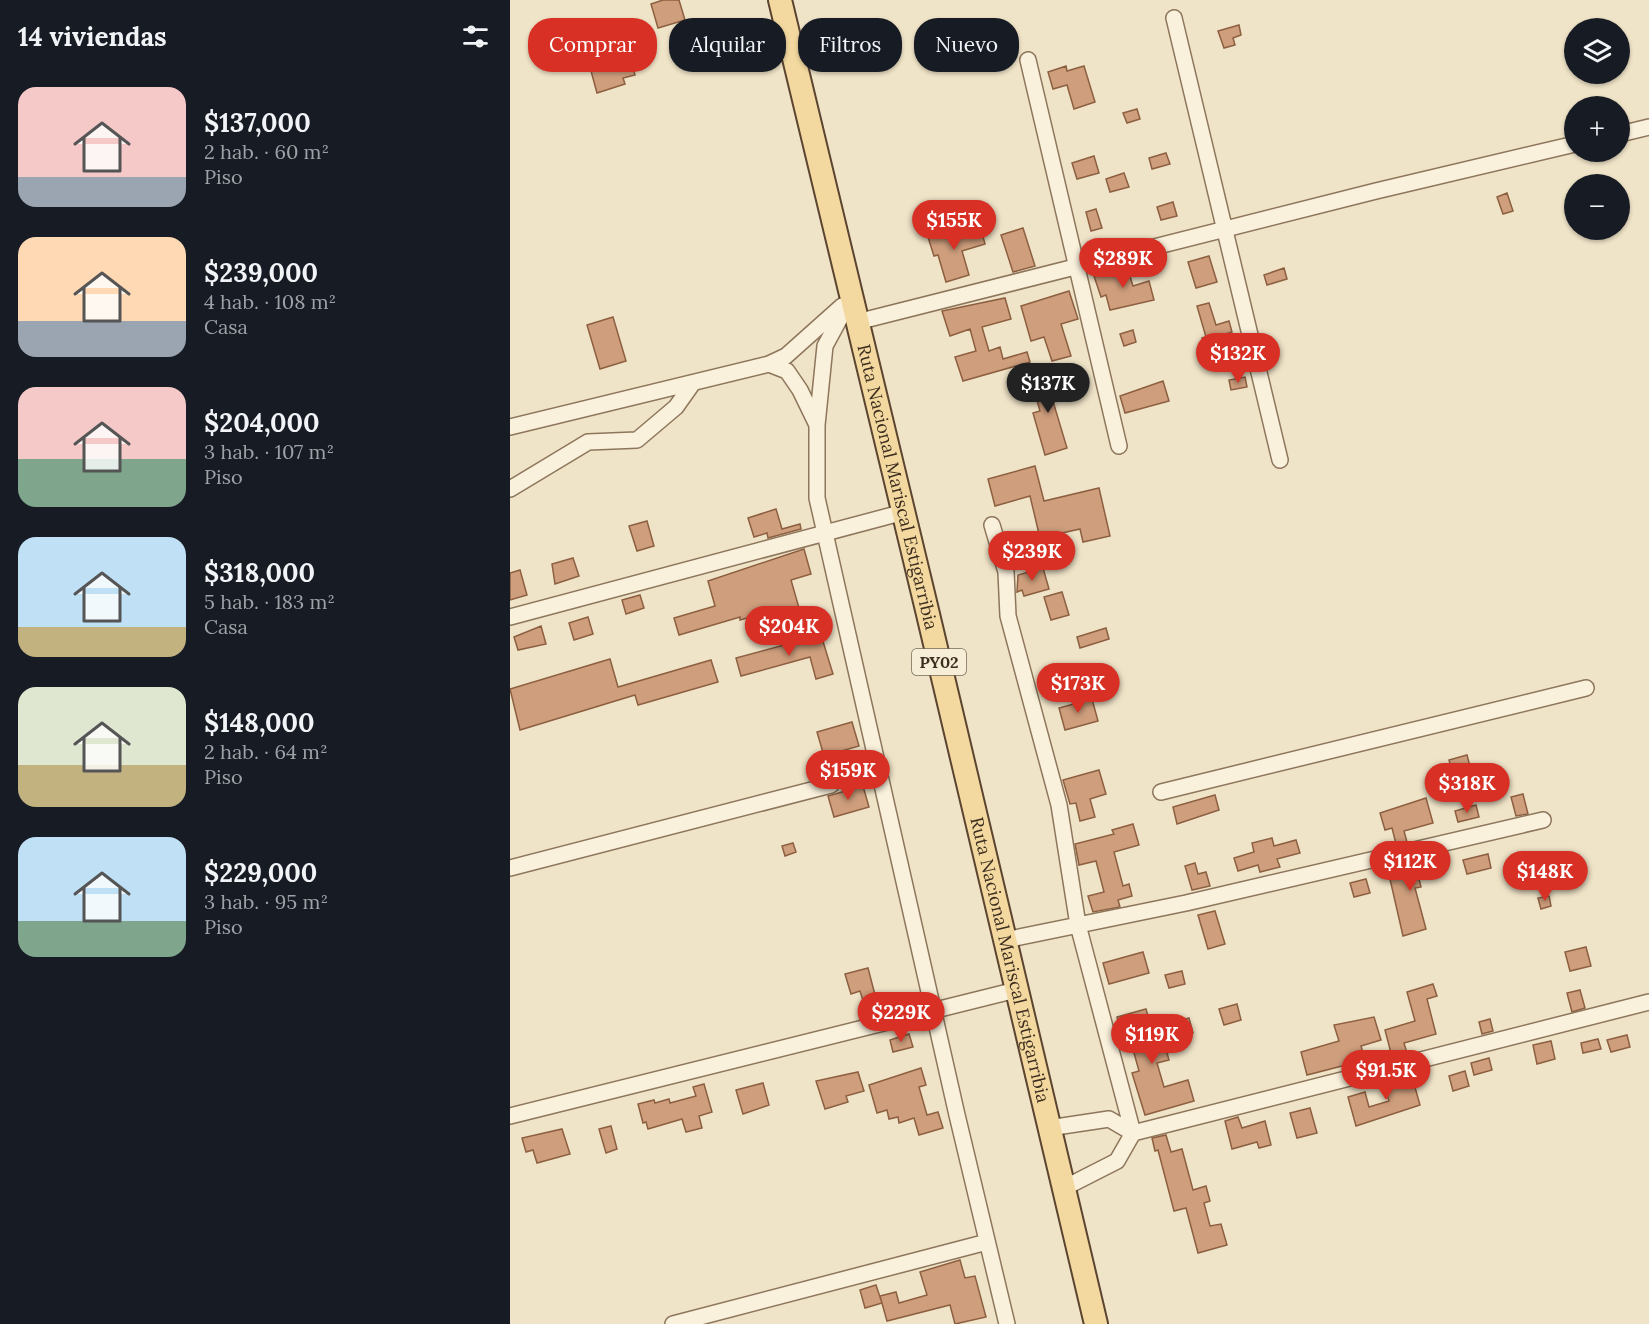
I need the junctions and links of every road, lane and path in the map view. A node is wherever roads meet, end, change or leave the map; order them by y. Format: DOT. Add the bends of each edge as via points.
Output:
graph roads {
  1 [pos="780,0"];
  2 [pos="1174,18"];
  3 [pos="1028,60"];
  4 [pos="1649,127"];
  5 [pos="1630,132"];
  6 [pos="1564,147"];
  7 [pos="1226,229"];
  8 [pos="1076,266"];
  9 [pos="851,298"];
  10 [pos="857,322"];
  11 [pos="770,364"];
  12 [pos="693,383"];
  13 [pos="817,425"];
  14 [pos="510,427"];
  15 [pos="1119,446"];
  16 [pos="1280,460"];
  17 [pos="510,489"];
  18 [pos="903,512"];
  19 [pos="992,525"];
  20 [pos="823,535"];
  21 [pos="510,617"];
  22 [pos="1586,687"];
  23 [pos="831,785"];
  24 [pos="1161,792"];
  25 [pos="1543,820"];
  26 [pos="510,868"];
  27 [pos="1078,925"];
  28 [pos="1005,940"];
  29 [pos="1016,990"];
  30 [pos="1649,1002"];
  31 [pos="933,1011"];
  32 [pos="510,1116"];
  33 [pos="1049,1128"];
  34 [pos="1133,1133"];
  35 [pos="1064,1188"];
  36 [pos="987,1242"];
  37 [pos="673,1324"];
  38 [pos="1007,1324"];
  39 [pos="1095,1324"];
  1 -- 9 [label="main road, Ruta Nacional Mariscal Estigarribia / PY02"];
  2 -- 7 [label="street"];
  3 -- 8 [label="street"];
  4 -- 5 [label="street"];
  6 -- 7 [label="street"];
  7 -- 8 [label="street"];
  7 -- 16 [label="street"];
  8 -- 10 [label="street"];
  8 -- 15 [label="street"];
  9 -- 10 [label="main road, Ruta Nacional Mariscal Estigarribia / PY02"];
  9 -- 11 [label="street" via="786,356"];
  9 -- 13 [label="street" via="825,346"];
  10 -- 18 [label="main road, Ruta Nacional Mariscal Estigarribia / PY02"];
  11 -- 12 [label="street"];
  11 -- 13 [label="street" via="788,371"];
  12 -- 14 [label="street"];
  12 -- 17 [label="street" via="676,407 637,440 588,442"];
  13 -- 20 [label="street" via="817,498"];
  18 -- 20 [label="street"];
  18 -- 28 [label="main road, Ruta Nacional Mariscal Estigarribia / PY02"];
  19 -- 27 [label="street" via="1006,572 1008,616 1059,805"];
  20 -- 21 [label="street"];
  20 -- 31 [label="street"];
  22 -- 24 [label="street"];
  23 -- 26 [label="street"];
  25 -- 27 [label="street"];
  27 -- 28 [label="street"];
  27 -- 34 [label="street"];
  28 -- 29 [label="main road, Ruta Nacional Mariscal Estigarribia / PY02"];
  29 -- 31 [label="street"];
  29 -- 33 [label="main road, Ruta Nacional Mariscal Estigarribia / PY02"];
  30 -- 34 [label="street"];
  31 -- 32 [label="street"];
  31 -- 36 [label="street"];
  33 -- 34 [label="street" via="1109,1119"];
  33 -- 35 [label="main road, Ruta Nacional Mariscal Estigarribia / PY02"];
  34 -- 35 [label="street" via="1117,1161"];
  35 -- 39 [label="main road, Ruta Nacional Mariscal Estigarribia / PY02"];
  36 -- 37 [label="street"];
  36 -- 38 [label="street"];
}
